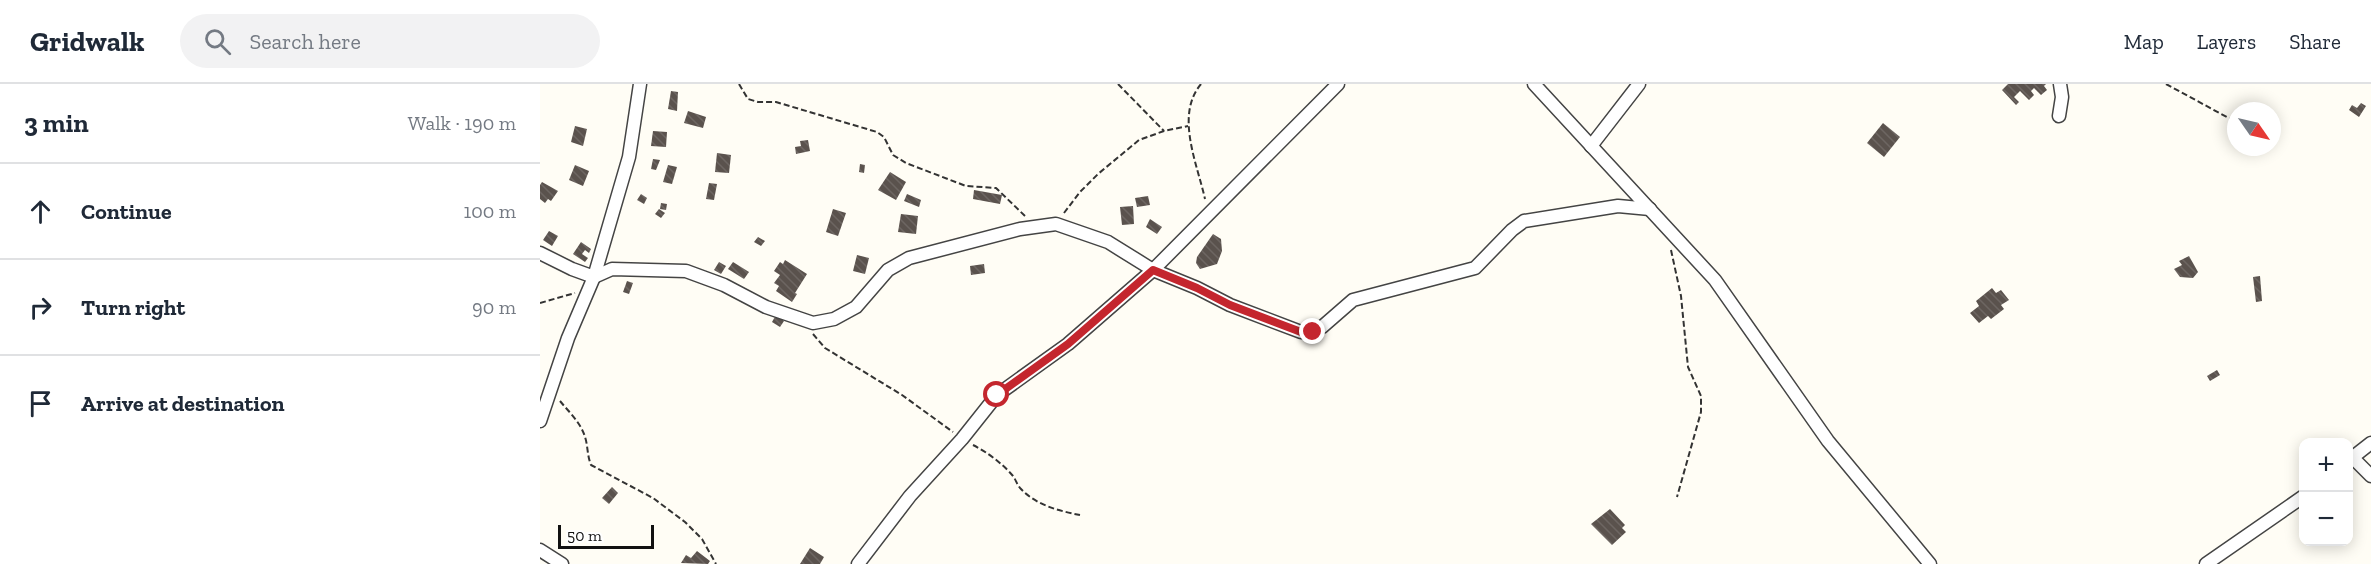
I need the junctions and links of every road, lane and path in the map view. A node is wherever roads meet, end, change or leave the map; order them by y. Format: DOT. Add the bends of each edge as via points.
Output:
graph roads {
  1 [pos="641,84"];
  2 [pos="739,84"];
  3 [pos="1118,84"];
  4 [pos="1202,84"];
  5 [pos="1534,84"];
  6 [pos="1639,84"];
  7 [pos="2060,84"];
  8 [pos="2166,84"];
  9 [pos="1334,85"];
  10 [pos="2059,116"];
  11 [pos="2227,117"];
  12 [pos="1188,126"];
  13 [pos="1164,131"];
  14 [pos="1591,146"];
  15 [pos="1650,209"];
  16 [pos="1208,212"];
  17 [pos="1056,224"];
  18 [pos="1036,227"];
  19 [pos="1670,245"];
  20 [pos="540,253"];
  21 [pos="1153,270"];
  22 [pos="594,277"];
  23 [pos="589,289"];
  24 [pos="540,303"];
  25 [pos="799,319"];
  26 [pos="551,390"];
  27 [pos="540,421"];
  28 [pos="962,439"];
  29 [pos="2371,442"];
  30 [pos="2353,457"];
  31 [pos="2353,462"];
  32 [pos="2371,476"];
  33 [pos="1677,497"];
  34 [pos="2299,499"];
  35 [pos="1080,516"];
  36 [pos="540,550"];
  37 [pos="562,564"];
  38 [pos="716,564"];
  39 [pos="858,564"];
  40 [pos="1930,564"];
  41 [pos="2206,564"];
  1 -- 22 [label="street" via="629,157"];
  2 -- 18 [label="path" via="748,99 776,102 877,132 893,155 906,164 966,186 996,188"];
  3 -- 13 [label="path"];
  4 -- 12 [label="path" via="1189,104"];
  5 -- 14 [label="street"];
  6 -- 14 [label="street"];
  7 -- 10 [label="street"];
  8 -- 11 [label="path"];
  9 -- 16 [label="street"];
  12 -- 13 [label="path"];
  12 -- 16 [label="path"];
  13 -- 17 [label="path" via="1139,140 1098,174"];
  14 -- 15 [label="street"];
  15 -- 21 [label="street" via="1618,206 1524,222 1475,268 1353,300 1313,332 1301,332 1230,305"];
  15 -- 40 [label="street" via="1715,280 1828,441"];
  16 -- 21 [label="street"];
  17 -- 18 [label="street"];
  17 -- 21 [label="street" via="1108,242"];
  18 -- 25 [label="street" via="909,258 888,270 856,307 834,319 813,323"];
  19 -- 33 [label="path" via="1681,296 1688,366 1701,396 1701,412"];
  20 -- 22 [label="street"];
  21 -- 28 [label="street" via="1068,344 997,395"];
  22 -- 23 [label="street"];
  22 -- 25 [label="street" via="612,269 686,271"];
  23 -- 24 [label="path"];
  23 -- 26 [label="street"];
  25 -- 28 [label="path" via="825,348 902,395"];
  26 -- 27 [label="street"];
  26 -- 38 [label="path" via="580,425 591,465 653,498 685,522 702,539"];
  28 -- 35 [label="path" via="985,451 1013,476 1021,489 1052,509"];
  28 -- 39 [label="street" via="910,496"];
  29 -- 30 [label="street"];
  31 -- 32 [label="street"];
  34 -- 41 [label="street"];
  36 -- 37 [label="street"];
}
